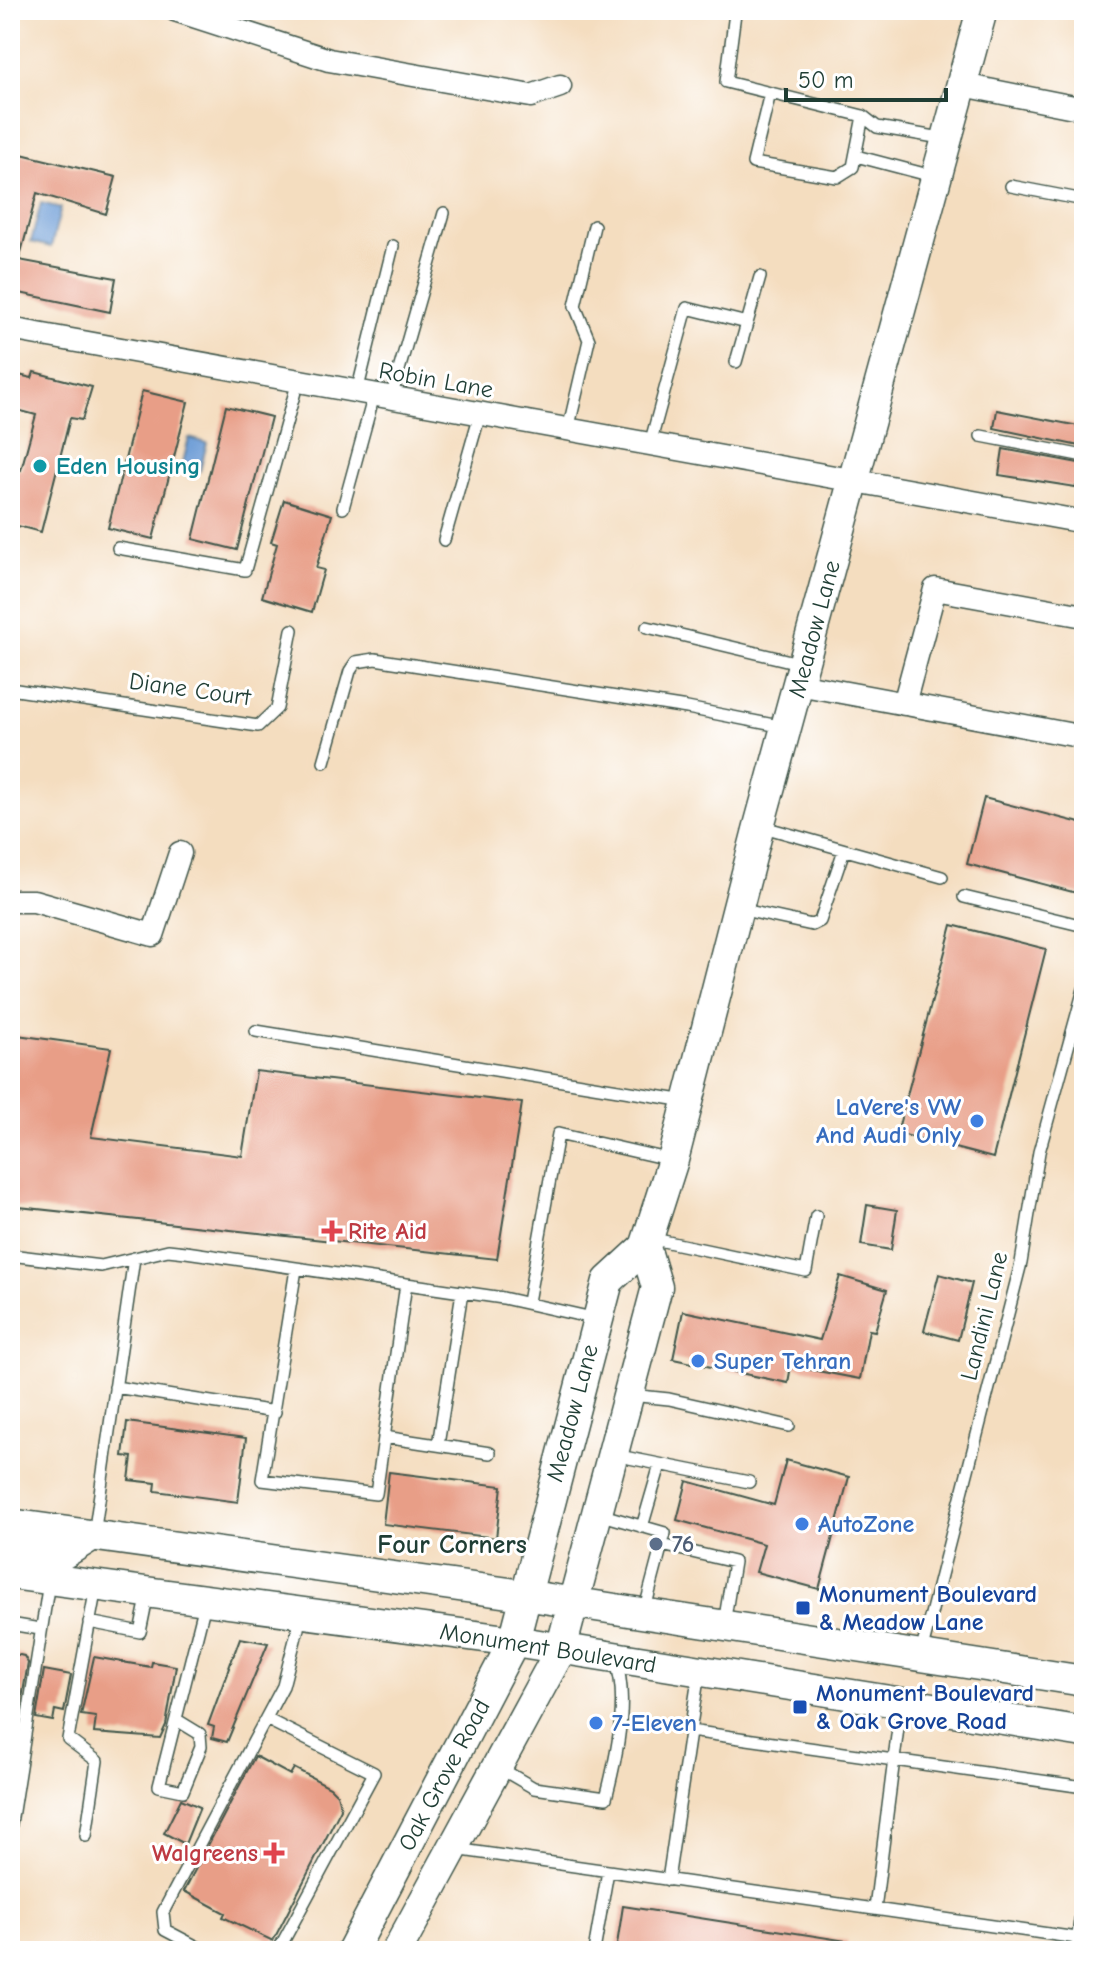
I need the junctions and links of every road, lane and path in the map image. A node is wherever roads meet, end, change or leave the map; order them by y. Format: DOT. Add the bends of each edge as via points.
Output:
graph roads {
  1 [pos="175,10"];
  2 [pos="982,10"];
  3 [pos="735,13"];
  4 [pos="963,85"];
  5 [pos="560,86"];
  6 [pos="770,93"];
  7 [pos="1084,109"];
  8 [pos="863,116"];
  9 [pos="948,139"];
  10 [pos="856,156"];
  11 [pos="938,177"];
  12 [pos="1011,186"];
  13 [pos="1084,200"];
  14 [pos="444,213"];
  15 [pos="594,226"];
  16 [pos="393,246"];
  17 [pos="760,277"];
  18 [pos="747,323"];
  19 [pos="10,329"];
  20 [pos="736,362"];
  21 [pos="298,381"];
  22 [pos="374,395"];
  23 [pos="480,414"];
  24 [pos="568,430"];
  25 [pos="981,436"];
  26 [pos="650,445"];
  27 [pos="1084,456"];
  28 [pos="853,482"];
  29 [pos="343,508"];
  30 [pos="1084,522"];
  31 [pos="444,540"];
  32 [pos="118,548"];
  33 [pos="1084,616"];
  34 [pos="647,627"];
  35 [pos="292,630"];
  36 [pos="801,674"];
  37 [pos="10,689"];
  38 [pos="904,704"];
  39 [pos="787,728"];
  40 [pos="1084,737"];
  41 [pos="324,762"];
  42 [pos="759,826"];
  43 [pos="844,850"];
  44 [pos="180,853"];
  45 [pos="942,877"];
  46 [pos="964,897"];
  47 [pos="10,901"];
  48 [pos="737,909"];
  49 [pos="1084,926"];
  50 [pos="1084,989"];
  51 [pos="256,1031"];
  52 [pos="688,1102"];
  53 [pos="673,1160"];
  54 [pos="816,1216"];
  55 [pos="647,1243"];
  56 [pos="10,1255"];
  57 [pos="134,1258"];
  58 [pos="296,1269"];
  59 [pos="406,1284"];
  60 [pos="462,1292"];
  61 [pos="528,1302"];
  62 [pos="597,1320"];
  63 [pos="115,1387"];
  64 [pos="629,1395"];
  65 [pos="275,1412"];
  66 [pos="789,1426"];
  67 [pos="384,1437"];
  68 [pos="438,1445"];
  69 [pos="490,1453"];
  70 [pos="614,1455"];
  71 [pos="660,1465"];
  72 [pos="749,1482"];
  73 [pos="598,1514"];
  74 [pos="10,1524"];
  75 [pos="642,1527"];
  76 [pos="93,1535"];
  77 [pos="662,1545"];
  78 [pos="10,1552"];
  79 [pos="10,1574"];
  80 [pos="49,1579"];
  81 [pos="96,1585"];
  82 [pos="148,1592"];
  83 [pos="524,1595"];
  84 [pos="206,1600"];
  85 [pos="575,1604"];
  86 [pos="302,1613"];
  87 [pos="643,1613"];
  88 [pos="89,1622"];
  89 [pos="10,1624"];
  90 [pos="724,1625"];
  91 [pos="40,1629"];
  92 [pos="514,1641"];
  93 [pos="561,1649"];
  94 [pos="921,1653"];
  95 [pos="614,1658"];
  96 [pos="699,1671"];
  97 [pos="1084,1681"];
  98 [pos="901,1703"];
  99 [pos="266,1719"];
  100 [pos="177,1720"];
  101 [pos="690,1731"];
  102 [pos="1084,1732"];
  103 [pos="894,1760"];
  104 [pos="498,1767"];
  105 [pos="1084,1787"];
  106 [pos="10,1830"];
  107 [pos="86,1836"];
  108 [pos="453,1848"];
  109 [pos="608,1871"];
  110 [pos="668,1880"];
  111 [pos="1084,1898"];
  112 [pos="875,1909"];
  113 [pos="1079,1943"];
  114 [pos="205,1951"];
  115 [pos="278,1951"];
  116 [pos="352,1951"];
  117 [pos="397,1951"];
  118 [pos="594,1951"];
  1 -- 5 [label="street" via="329,60 531,96"];
  2 -- 4 [label="main road, Meadow Lane"];
  3 -- 6 [label="lane" via="726,82"];
  4 -- 7 [label="street"];
  4 -- 9 [label="main road, Meadow Lane"];
  6 -- 8 [label="lane"];
  6 -- 10 [label="lane" via="753,163 837,177 853,167"];
  8 -- 9 [label="lane" via="877,127"];
  8 -- 10 [label="lane"];
  9 -- 11 [label="main road, Meadow Lane"];
  10 -- 11 [label="lane"];
  11 -- 28 [label="main road, Meadow Lane"];
  12 -- 13 [label="lane"];
  14 -- 22 [label="lane"];
  15 -- 24 [label="lane" via="575,306 589,340"];
  16 -- 22 [label="lane"];
  17 -- 18 [label="lane"];
  18 -- 20 [label="lane"];
  18 -- 26 [label="lane" via="687,308"];
  19 -- 21 [label="street, Robin Lane"];
  21 -- 22 [label="street, Robin Lane"];
  21 -- 32 [label="lane" via="245,570"];
  22 -- 23 [label="street, Robin Lane"];
  22 -- 29 [label="lane"];
  23 -- 24 [label="street, Robin Lane"];
  23 -- 31 [label="lane"];
  24 -- 26 [label="street, Robin Lane"];
  25 -- 27 [label="lane"];
  26 -- 28 [label="street, Robin Lane"];
  28 -- 30 [label="street, Robin Lane"];
  28 -- 36 [label="main road, Meadow Lane"];
  33 -- 38 [label="street" via="935,589"];
  34 -- 36 [label="lane"];
  35 -- 37 [label="lane, Diane Court" via="277,708 258,726"];
  36 -- 38 [label="street"];
  36 -- 39 [label="main road, Meadow Lane"];
  38 -- 40 [label="street"];
  39 -- 41 [label="lane" via="375,659 356,662 350,671"];
  39 -- 42 [label="main road, Meadow Lane"];
  42 -- 43 [label="lane"];
  42 -- 48 [label="main road, Meadow Lane"];
  43 -- 45 [label="lane"];
  43 -- 48 [label="lane" via="820,921 812,925"];
  44 -- 47 [label="street" via="153,935 34,901"];
  46 -- 49 [label="lane"];
  48 -- 52 [label="main road, Meadow Lane"];
  50 -- 94 [label="lane, Landini Lane" via="1039,1152 1021,1263"];
  51 -- 52 [label="lane"];
  52 -- 53 [label="main road, Meadow Lane"];
  53 -- 55 [label="main road, Meadow Lane"];
  53 -- 61 [label="lane" via="558,1134"];
  54 -- 55 [label="lane" via="806,1271"];
  55 -- 62 [label="main road, Meadow Lane" via="608,1281"];
  55 -- 64 [label="main road, Meadow Lane" via="657,1287"];
  56 -- 57 [label="lane" via="101,1266"];
  57 -- 58 [label="lane" via="168,1250"];
  57 -- 63 [label="lane"];
  58 -- 59 [label="lane"];
  58 -- 65 [label="lane"];
  59 -- 60 [label="lane"];
  59 -- 67 [label="lane"];
  60 -- 61 [label="lane"];
  60 -- 68 [label="lane"];
  61 -- 62 [label="lane"];
  62 -- 83 [label="main road, Meadow Lane"];
  63 -- 65 [label="lane"];
  63 -- 76 [label="lane"];
  64 -- 66 [label="lane"];
  64 -- 70 [label="main road, Meadow Lane"];
  65 -- 67 [label="lane" via="262,1480 376,1494"];
  67 -- 68 [label="lane"];
  68 -- 69 [label="lane"];
  70 -- 71 [label="lane"];
  70 -- 73 [label="main road, Meadow Lane"];
  71 -- 72 [label="lane"];
  71 -- 75 [label="lane"];
  73 -- 75 [label="lane"];
  73 -- 85 [label="main road, Meadow Lane"];
  74 -- 76 [label="main road, Monument Boulevard"];
  75 -- 77 [label="lane" via="665,1533"];
  76 -- 78 [label="main road" via="61,1555"];
  76 -- 83 [label="main road, Monument Boulevard"];
  77 -- 87 [label="lane"];
  77 -- 90 [label="lane" via="734,1562"];
  79 -- 80 [label="main road, Monument Boulevard"];
  80 -- 81 [label="main road, Monument Boulevard"];
  80 -- 91 [label="lane"];
  81 -- 82 [label="main road, Monument Boulevard"];
  81 -- 88 [label="lane"];
  82 -- 84 [label="main road, Monument Boulevard"];
  82 -- 88 [label="lane" via="140,1632"];
  83 -- 85 [label="main road, Monument Boulevard"];
  83 -- 92 [label="main road, Oak Grove Road"];
  84 -- 86 [label="main road, Monument Boulevard"];
  84 -- 100 [label="lane"];
  85 -- 87 [label="main road, Monument Boulevard"];
  85 -- 93 [label="main road, Oak Grove Road"];
  86 -- 92 [label="main road, Monument Boulevard"];
  86 -- 99 [label="lane" via="283,1686"];
  87 -- 90 [label="main road, Monument Boulevard"];
  88 -- 107 [label="lane" via="68,1739 97,1761"];
  89 -- 91 [label="lane"];
  90 -- 94 [label="main road, Monument Boulevard"];
  91 -- 106 [label="lane"];
  92 -- 93 [label="main road, Monument Boulevard"];
  92 -- 116 [label="main road, Oak Grove Road"];
  93 -- 95 [label="main road, Monument Boulevard"];
  93 -- 104 [label="main road, Oak Grove Road"];
  94 -- 97 [label="main road, Monument Boulevard"];
  95 -- 96 [label="main road, Monument Boulevard"];
  95 -- 104 [label="lane" via="623,1697 606,1798 534,1788"];
  96 -- 98 [label="main road, Monument Boulevard"];
  96 -- 101 [label="lane"];
  98 -- 102 [label="main road, Monument Boulevard"];
  98 -- 103 [label="lane"];
  99 -- 114 [label="lane" via="163,1912 165,1930"];
  99 -- 115 [label="lane" via="374,1773"];
  100 -- 100 [label="lane" via="159,1786 183,1791 201,1747 200,1734"];
  101 -- 103 [label="lane"];
  101 -- 110 [label="lane"];
  103 -- 105 [label="lane"];
  103 -- 112 [label="lane"];
  104 -- 108 [label="main road, Oak Grove Road"];
  108 -- 109 [label="lane"];
  108 -- 117 [label="main road, Oak Grove Road"];
  109 -- 110 [label="lane"];
  109 -- 118 [label="lane"];
  110 -- 112 [label="lane"];
  111 -- 113 [label="lane"];
  112 -- 113 [label="lane"];
}
